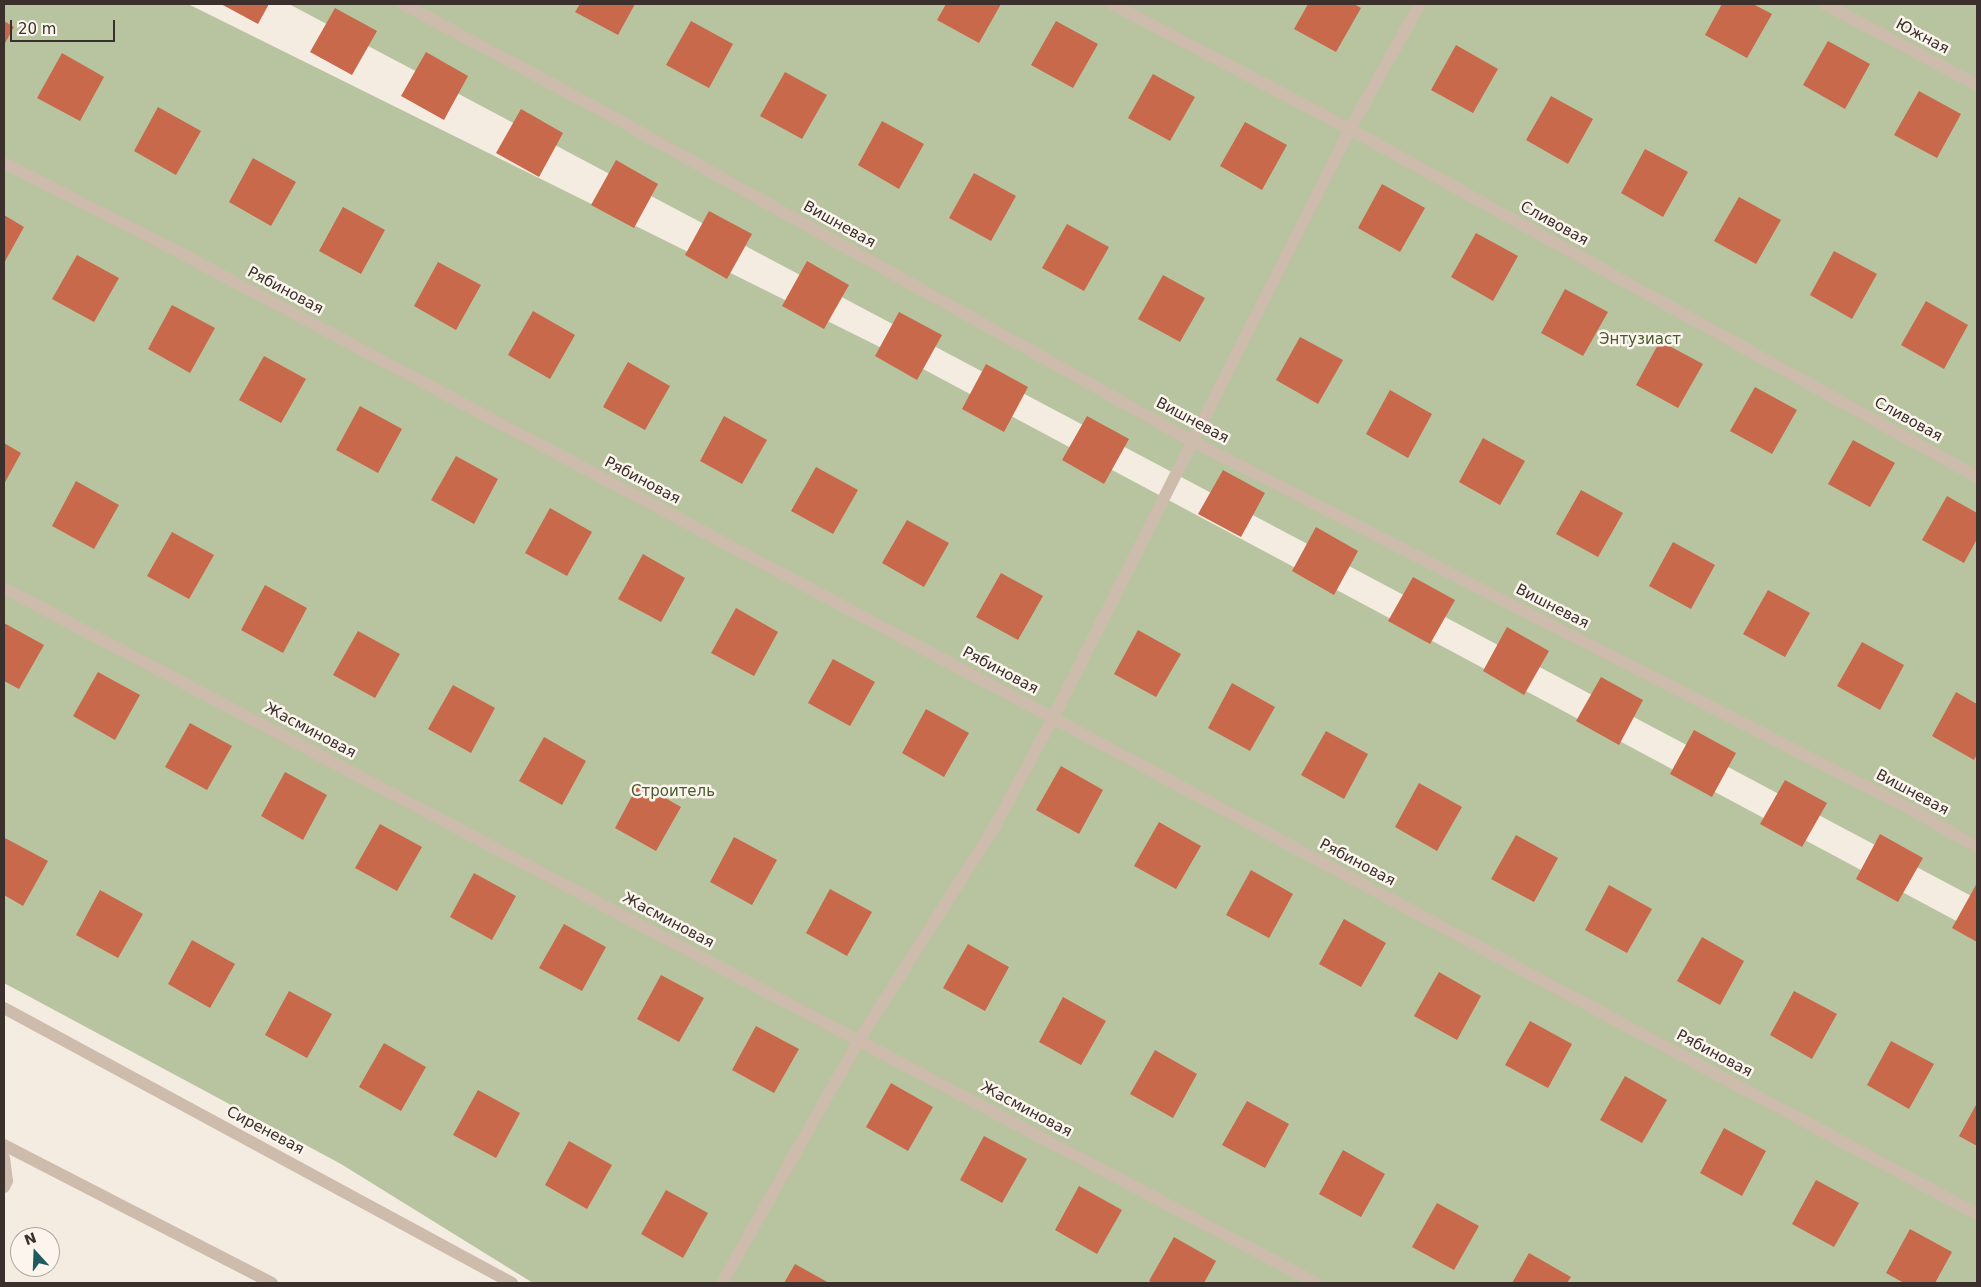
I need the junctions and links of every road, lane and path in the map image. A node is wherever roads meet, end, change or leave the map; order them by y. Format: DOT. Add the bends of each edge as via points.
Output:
graph roads {
  1 [pos="403,4"];
  2 [pos="1112,4"];
  3 [pos="1420,4"];
  4 [pos="1825,4"];
  5 [pos="1977,85"];
  6 [pos="1350,129"];
  7 [pos="4,163"];
  8 [pos="1192,441"];
  9 [pos="1977,477"];
  10 [pos="4,588"];
  11 [pos="1053,718"];
  12 [pos="1977,847"];
  13 [pos="4,1008"];
  14 [pos="859,1040"];
  15 [pos="4,1145"];
  16 [pos="4,1158"];
  17 [pos="4,1187"];
  18 [pos="1977,1214"];
  19 [pos="272,1283"];
  20 [pos="512,1283"];
  21 [pos="722,1283"];
  22 [pos="1316,1283"];
  1 -- 8 [label="street, Вишневая" via="604,112"];
  2 -- 6 [label="street, Сливовая"];
  3 -- 6 [label="street"];
  4 -- 5 [label="street, Южная"];
  6 -- 8 [label="street"];
  6 -- 9 [label="street, Сливовая"];
  7 -- 11 [label="street, Рябиновая" via="169,247"];
  8 -- 11 [label="street"];
  8 -- 12 [label="street, Вишневая" via="1903,805"];
  10 -- 14 [label="street, Жасминовая"];
  11 -- 14 [label="street" via="994,826"];
  11 -- 18 [label="street, Рябиновая"];
  13 -- 20 [label="street, Сиреневая"];
  14 -- 21 [label="street"];
  14 -- 22 [label="street, Жасминовая"];
  15 -- 19 [label="street"];
  16 -- 17 [label="street" via="7,1181"];
}
